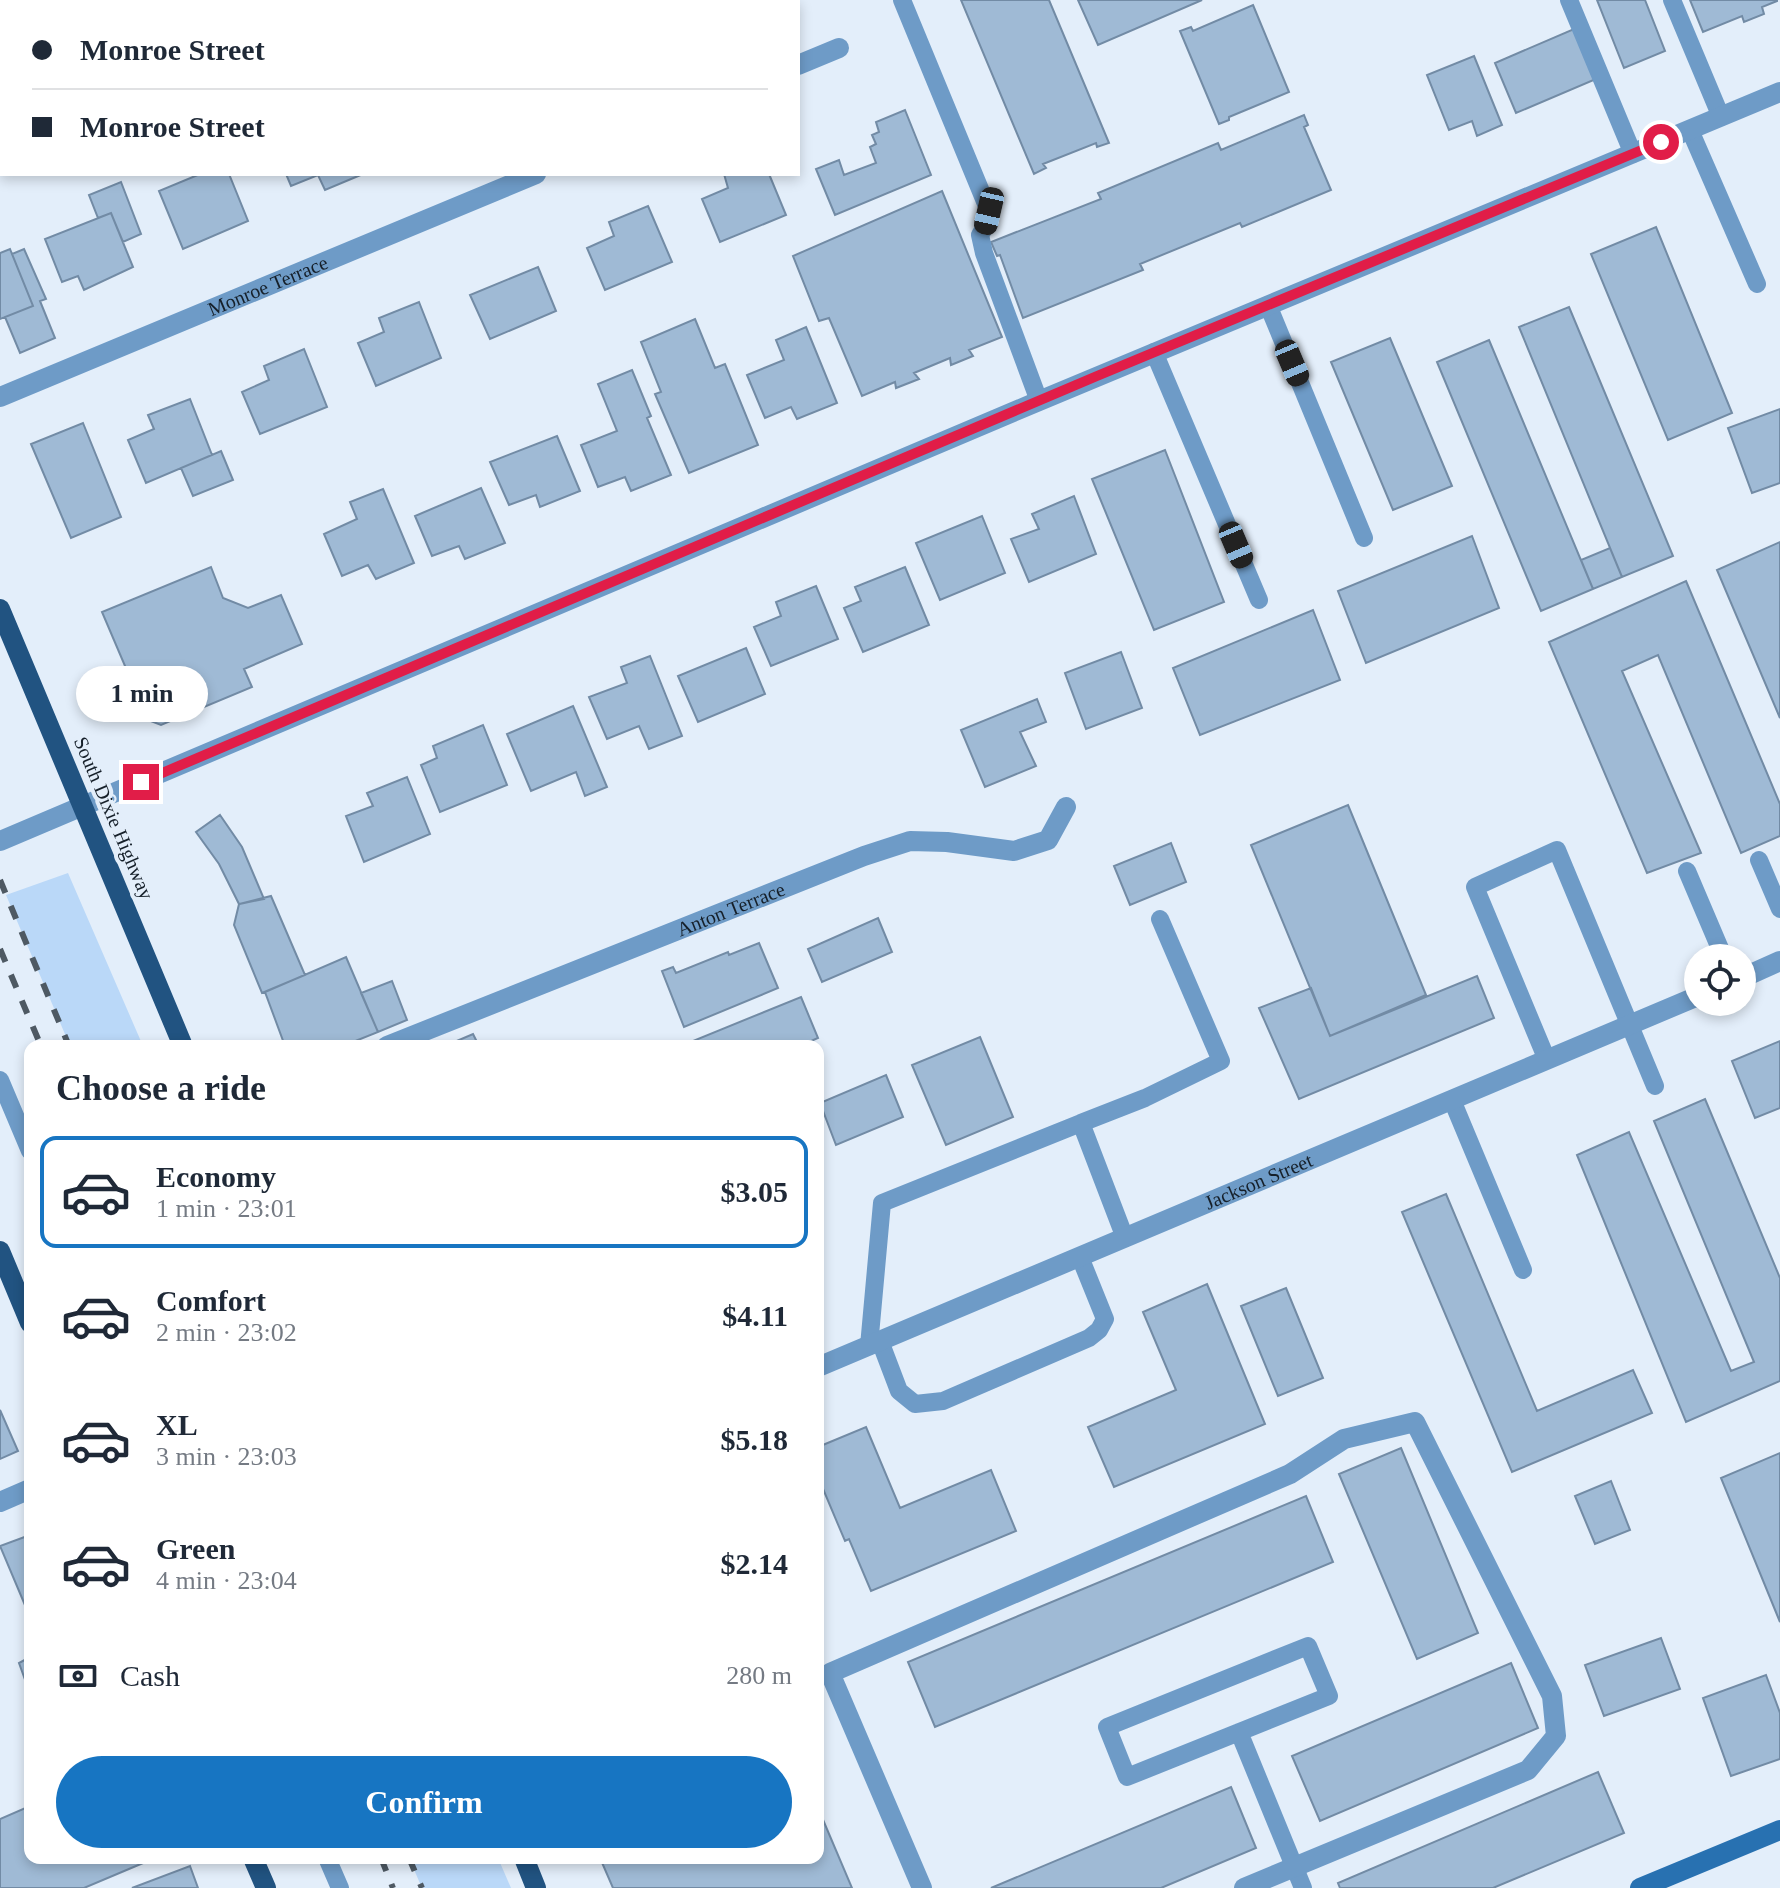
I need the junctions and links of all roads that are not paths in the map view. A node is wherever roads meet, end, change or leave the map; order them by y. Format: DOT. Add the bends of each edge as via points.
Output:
graph roads {
  1 [pos="902,0"];
  2 [pos="1569,0"];
  3 [pos="1672,0"];
  4 [pos="839,48"];
  5 [pos="800,64"];
  6 [pos="1780,92"];
  7 [pos="1721,117"];
  8 [pos="1690,130"];
  9 [pos="1633,154"];
  10 [pos="531,176"];
  11 [pos="1757,284"];
  12 [pos="1268,305"];
  13 [pos="1154,352"];
  14 [pos="0,397"];
  15 [pos="1039,401"];
  16 [pos="1364,538"];
  17 [pos="1259,600"];
  18 [pos="0,609"];
  19 [pos="84,807"];
  20 [pos="1066,807"];
  21 [pos="0,841"];
  22 [pos="1759,860"];
  23 [pos="1687,871"];
  24 [pos="1780,909"];
  25 [pos="1160,919"];
  26 [pos="1718,944"];
  27 [pos="1780,961"];
  28 [pos="1756,972"];
  29 [pos="1684,1002"];
  30 [pos="1629,1025"];
  31 [pos="181,1040"];
  32 [pos="402,1040"];
  33 [pos="1547,1060"];
  34 [pos="0,1080"];
  35 [pos="1655,1086"];
  36 [pos="1452,1100"];
  37 [pos="1081,1123"];
  38 [pos="24,1137"];
  39 [pos="1125,1238"];
  40 [pos="0,1251"];
  41 [pos="1080,1257"];
  42 [pos="1523,1270"];
  43 [pos="24,1309"];
  44 [pos="874,1344"];
  45 [pos="824,1365"];
  46 [pos="24,1492"];
  47 [pos="0,1502"];
  48 [pos="1239,1732"];
  49 [pos="1780,1830"];
  50 [pos="256,1864"];
  51 [pos="330,1864"];
  52 [pos="526,1864"];
  53 [pos="1293,1867"];
  54 [pos="1251,1885"];
  55 [pos="266,1888"];
  56 [pos="340,1888"];
  57 [pos="536,1888"];
  58 [pos="922,1888"];
  59 [pos="1303,1888"];
  60 [pos="1640,1888"];
  1 -- 15 [label="lane" via="989,211 980,235 984,253"];
  2 -- 9 [label="lane"];
  3 -- 7 [label="lane"];
  4 -- 5 [label="street"];
  6 -- 7 [label="street"];
  7 -- 8 [label="street"];
  8 -- 9 [label="street"];
  8 -- 11 [label="lane"];
  9 -- 12 [label="street"];
  10 -- 14 [label="street, Monroe Terrace"];
  12 -- 13 [label="street"];
  12 -- 16 [label="lane"];
  13 -- 15 [label="street"];
  13 -- 17 [label="lane"];
  15 -- 19 [label="street"];
  18 -- 19 [label="main road, South Dixie Highway"];
  19 -- 21 [label="street"];
  19 -- 31 [label="main road, South Dixie Highway"];
  20 -- 32 [label="street, Anton Terrace" via="1048,840 1014,851 910,841"];
  22 -- 24 [label="lane"];
  23 -- 26 [label="lane"];
  25 -- 37 [label="lane" via="1221,1061"];
  27 -- 28 [label="street"];
  29 -- 30 [label="street, Jackson Street"];
  30 -- 33 [label="street, Jackson Street"];
  30 -- 33 [label="lane" via="1557,850 1475,887"];
  30 -- 35 [label="lane"];
  33 -- 36 [label="street, Jackson Street"];
  34 -- 38 [label="lane"];
  36 -- 39 [label="street, Jackson Street"];
  36 -- 42 [label="lane"];
  37 -- 39 [label="lane"];
  37 -- 44 [label="lane" via="882,1203"];
  39 -- 41 [label="street, Jackson Street"];
  40 -- 43 [label="main road"];
  41 -- 44 [label="street, Jackson Street"];
  41 -- 44 [label="lane" via="1105,1319 1099,1330 943,1401 915,1404 899,1391"];
  44 -- 45 [label="street, Jackson Street"];
  46 -- 47 [label="street"];
  48 -- 48 [label="lane" via="1329,1696 1308,1646 1107,1727 1127,1777"];
  48 -- 53 [label="lane"];
  49 -- 60 [label="main road"];
  50 -- 55 [label="main road"];
  51 -- 56 [label="lane"];
  52 -- 57 [label="main road"];
  53 -- 54 [label="street"];
  53 -- 58 [label="street" via="1528,1770 1556,1736 1552,1696 1415,1422 1344,1439 1290,1474 830,1673"];
  53 -- 59 [label="lane"];
}
